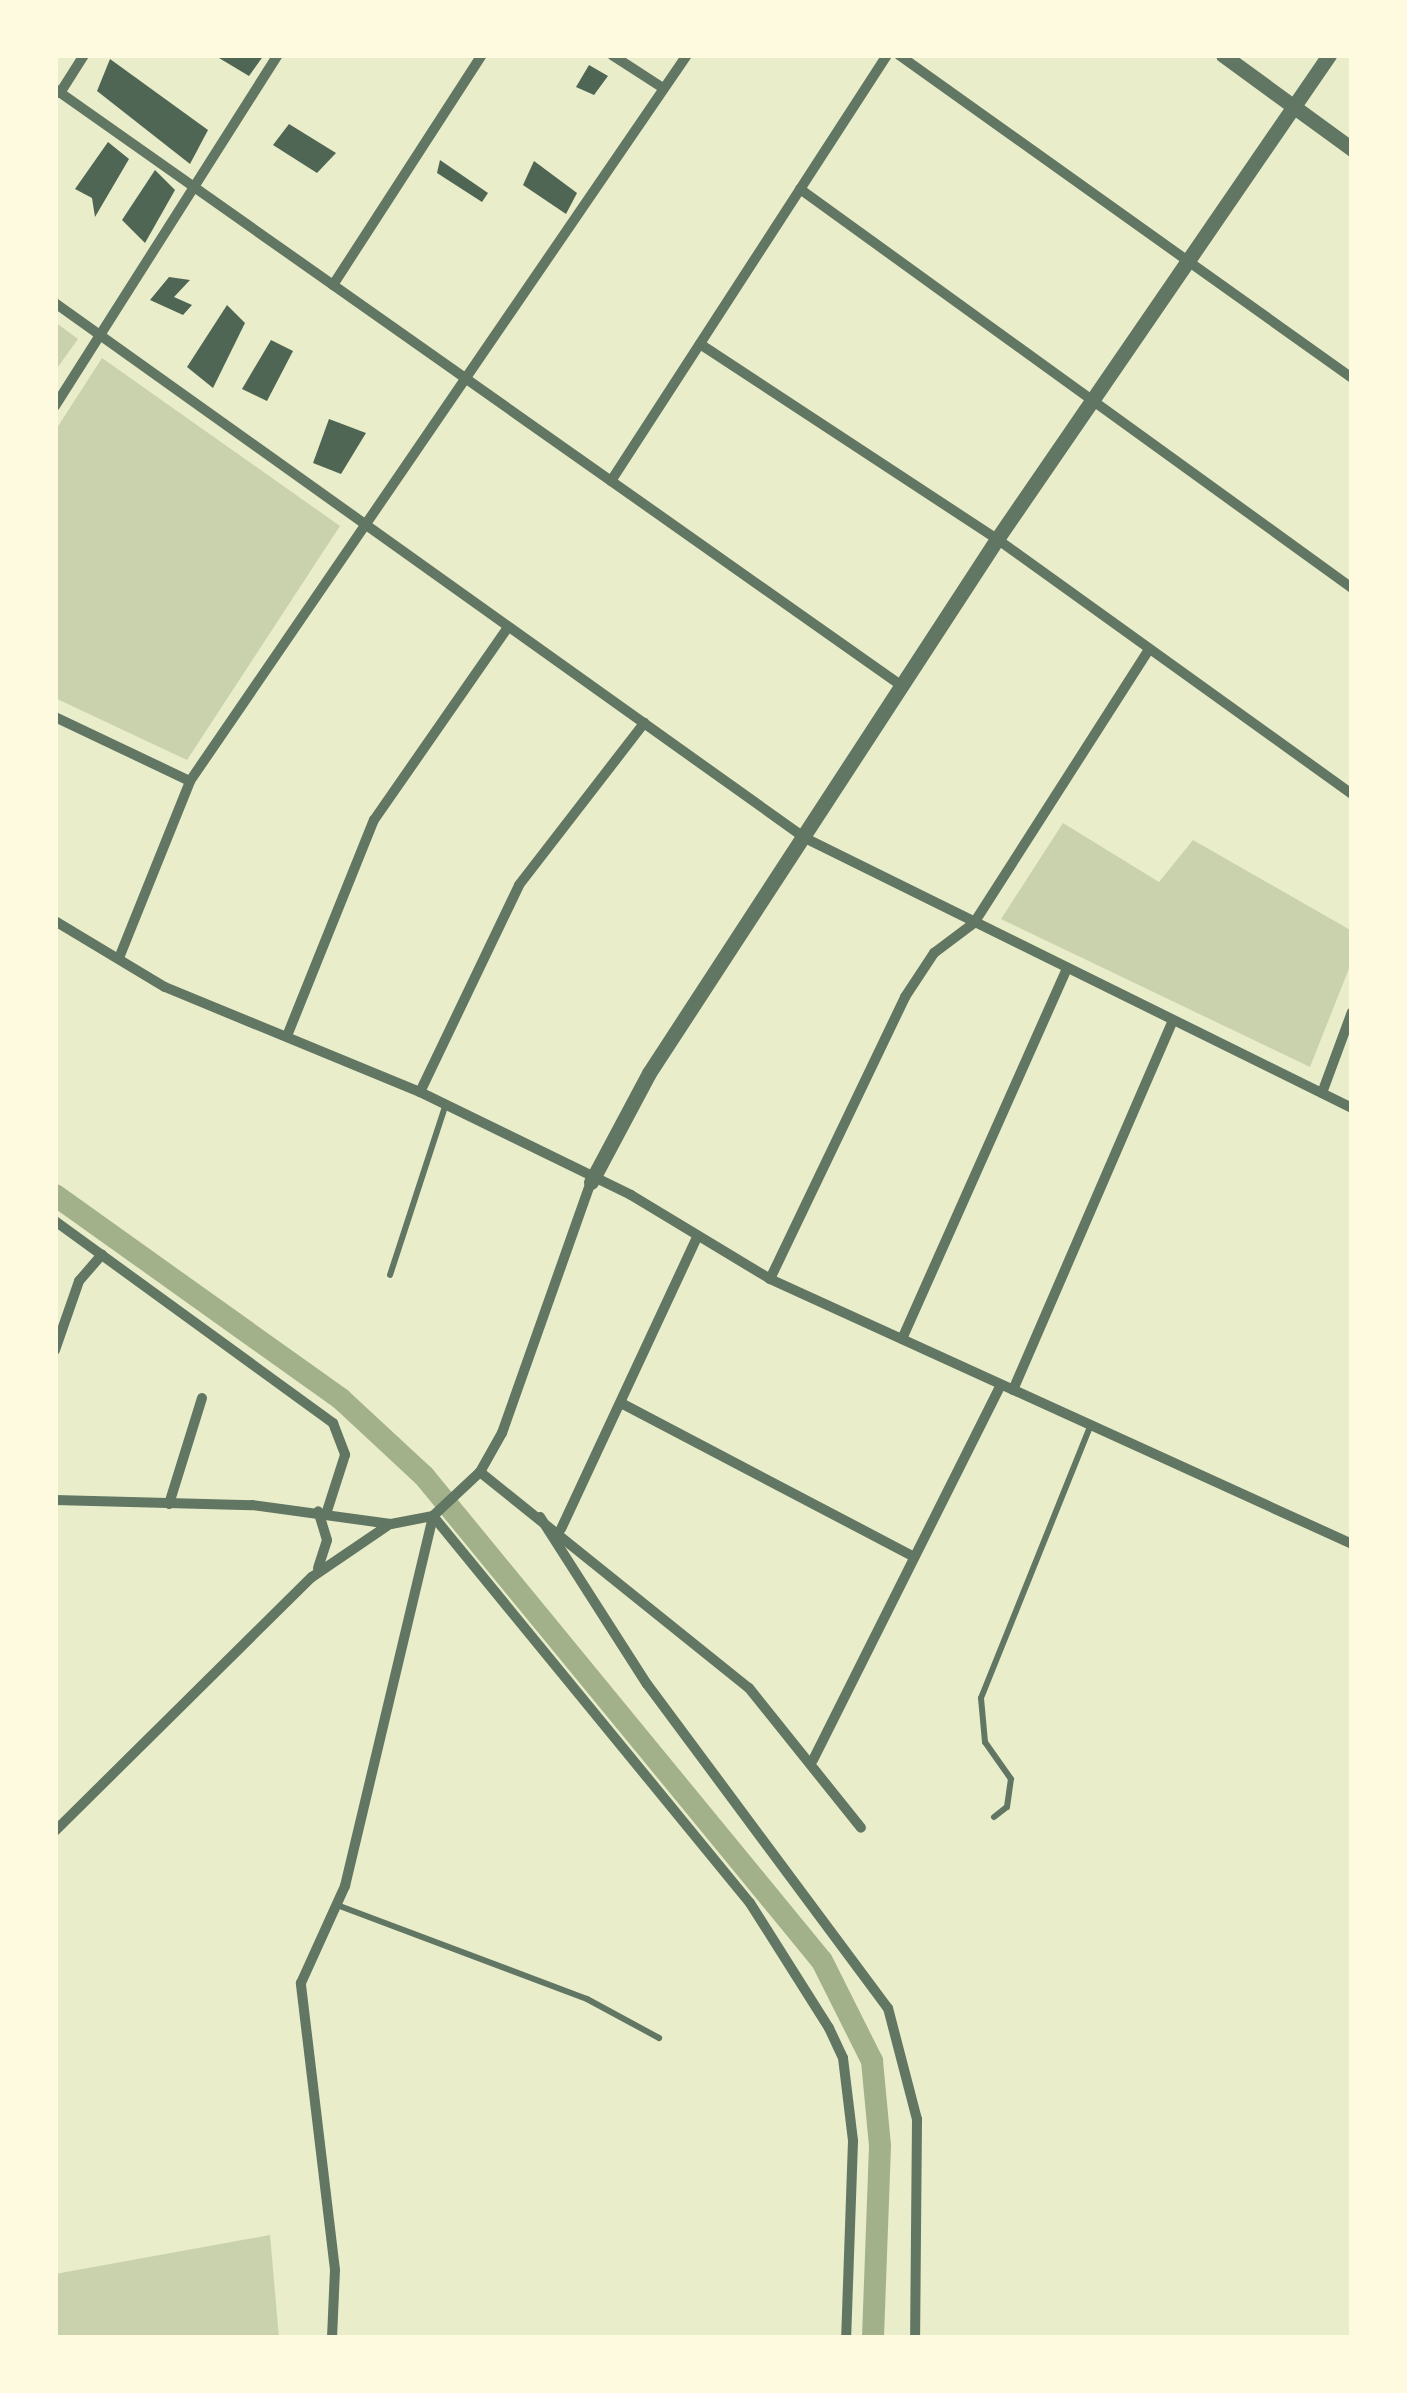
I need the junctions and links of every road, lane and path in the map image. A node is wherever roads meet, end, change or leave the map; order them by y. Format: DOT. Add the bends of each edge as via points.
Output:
graph roads {
  1 [pos="84,55"];
  2 [pos="278,55"];
  3 [pos="482,55"];
  4 [pos="612,55"];
  5 [pos="687,55"];
  6 [pos="887,55"];
  7 [pos="899,55"];
  8 [pos="1224,55"];
  9 [pos="1330,55"];
  10 [pos="662,88"];
  11 [pos="58,91"];
  12 [pos="1294,108"];
  13 [pos="1352,148"];
  14 [pos="194,187"];
  15 [pos="800,190"];
  16 [pos="1187,264"];
  17 [pos="333,285"];
  18 [pos="55,302"];
  19 [pos="100,335"];
  20 [pos="700,344"];
  21 [pos="463,376"];
  22 [pos="1352,378"];
  23 [pos="1095,396"];
  24 [pos="55,406"];
  25 [pos="611,481"];
  26 [pos="362,522"];
  27 [pos="996,540"];
  28 [pos="1352,588"];
  29 [pos="508,626"];
  30 [pos="1149,648"];
  31 [pos="902,686"];
  32 [pos="55,717"];
  33 [pos="644,723"];
  34 [pos="190,781"];
  35 [pos="1352,794"];
  36 [pos="805,838"];
  37 [pos="55,922"];
  38 [pos="974,923"];
  39 [pos="119,958"];
  40 [pos="1067,968"];
  41 [pos="1352,1012"];
  42 [pos="1173,1021"];
  43 [pos="287,1036"];
  44 [pos="420,1092"];
  45 [pos="1322,1094"];
  46 [pos="444,1107"];
  47 [pos="1352,1108"];
  48 [pos="591,1182"];
  49 [pos="55,1220"];
  50 [pos="696,1239"];
  51 [pos="102,1255"];
  52 [pos="390,1274"];
  53 [pos="770,1279"];
  54 [pos="902,1339"];
  55 [pos="55,1350"];
  56 [pos="1001,1384"];
  57 [pos="1013,1390"];
  58 [pos="202,1398"];
  59 [pos="621,1403"];
  60 [pos="1091,1426"];
  61 [pos="480,1472"];
  62 [pos="55,1500"];
  63 [pos="170,1504"];
  64 [pos="323,1511"];
  65 [pos="433,1516"];
  66 [pos="540,1517"];
  67 [pos="391,1524"];
  68 [pos="560,1529"];
  69 [pos="1352,1544"];
  70 [pos="914,1557"];
  71 [pos="312,1577"];
  72 [pos="813,1760"];
  73 [pos="994,1817"];
  74 [pos="861,1828"];
  75 [pos="55,1830"];
  76 [pos="336,1905"];
  77 [pos="659,2038"];
  78 [pos="332,2338"];
  79 [pos="846,2338"];
  80 [pos="914,2338"];
  1 -- 11 [label="street"];
  2 -- 14 [label="street"];
  3 -- 17 [label="street"];
  4 -- 10 [label="street"];
  5 -- 10 [label="street"];
  6 -- 15 [label="street"];
  7 -- 16 [label="street"];
  8 -- 12 [label="street"];
  9 -- 12 [label="street"];
  10 -- 21 [label="street"];
  11 -- 14 [label="street"];
  12 -- 13 [label="street"];
  12 -- 16 [label="street"];
  14 -- 17 [label="street"];
  14 -- 19 [label="street"];
  15 -- 20 [label="street"];
  15 -- 23 [label="street"];
  16 -- 22 [label="street"];
  16 -- 23 [label="street"];
  17 -- 21 [label="street"];
  18 -- 19 [label="street"];
  19 -- 24 [label="street"];
  19 -- 26 [label="street"];
  20 -- 25 [label="street"];
  20 -- 27 [label="street"];
  21 -- 25 [label="street"];
  21 -- 26 [label="street"];
  23 -- 27 [label="street"];
  23 -- 28 [label="street"];
  25 -- 31 [label="street"];
  26 -- 29 [label="street"];
  26 -- 34 [label="street"];
  27 -- 30 [label="street"];
  27 -- 31 [label="street"];
  29 -- 33 [label="street"];
  29 -- 43 [label="street" via="374,820"];
  30 -- 35 [label="street"];
  30 -- 38 [label="street"];
  31 -- 36 [label="street"];
  32 -- 34 [label="street"];
  33 -- 36 [label="street"];
  33 -- 44 [label="street" via="518,885"];
  34 -- 39 [label="street"];
  36 -- 38 [label="street"];
  36 -- 48 [label="street" via="649,1073"];
  37 -- 39 [label="street"];
  38 -- 40 [label="street"];
  38 -- 53 [label="street" via="934,953 904,997"];
  39 -- 43 [label="street" via="165,987"];
  40 -- 42 [label="street"];
  40 -- 54 [label="street"];
  41 -- 45 [label="street"];
  42 -- 45 [label="street"];
  42 -- 57 [label="street"];
  43 -- 44 [label="street"];
  44 -- 46 [label="street"];
  45 -- 47 [label="street"];
  46 -- 48 [label="street"];
  46 -- 52 [label="lane"];
  48 -- 50 [label="street" via="631,1195"];
  48 -- 61 [label="street"];
  49 -- 51 [label="street"];
  50 -- 53 [label="street"];
  50 -- 59 [label="street"];
  51 -- 55 [label="street" via="79,1281"];
  51 -- 64 [label="street" via="332,1423 346,1455"];
  53 -- 54 [label="street"];
  54 -- 56 [label="street"];
  56 -- 57 [label="street"];
  56 -- 70 [label="street"];
  57 -- 60 [label="street"];
  58 -- 63 [label="street"];
  59 -- 68 [label="street"];
  59 -- 70 [label="street"];
  60 -- 69 [label="street"];
  60 -- 73 [label="lane" via="981,1698 985,1742 1011,1779 1007,1807"];
  61 -- 65 [label="street"];
  61 -- 66 [label="street"];
  62 -- 63 [label="street"];
  63 -- 64 [label="street"];
  64 -- 67 [label="street"];
  64 -- 71 [label="street" via="328,1540"];
  65 -- 67 [label="street"];
  65 -- 76 [label="street"];
  65 -- 79 [label="street" via="750,1903 830,2028 843,2058 852,2142"];
  66 -- 68 [label="street"];
  66 -- 80 [label="street" via="647,1684 888,2008 917,2118"];
  67 -- 71 [label="street"];
  68 -- 72 [label="street" via="749,1688"];
  70 -- 72 [label="street"];
  71 -- 75 [label="street"];
  72 -- 74 [label="street" via="824,1790"];
  76 -- 77 [label="lane" via="588,1999"];
  76 -- 78 [label="street" via="300,1983 335,2270"];
}
